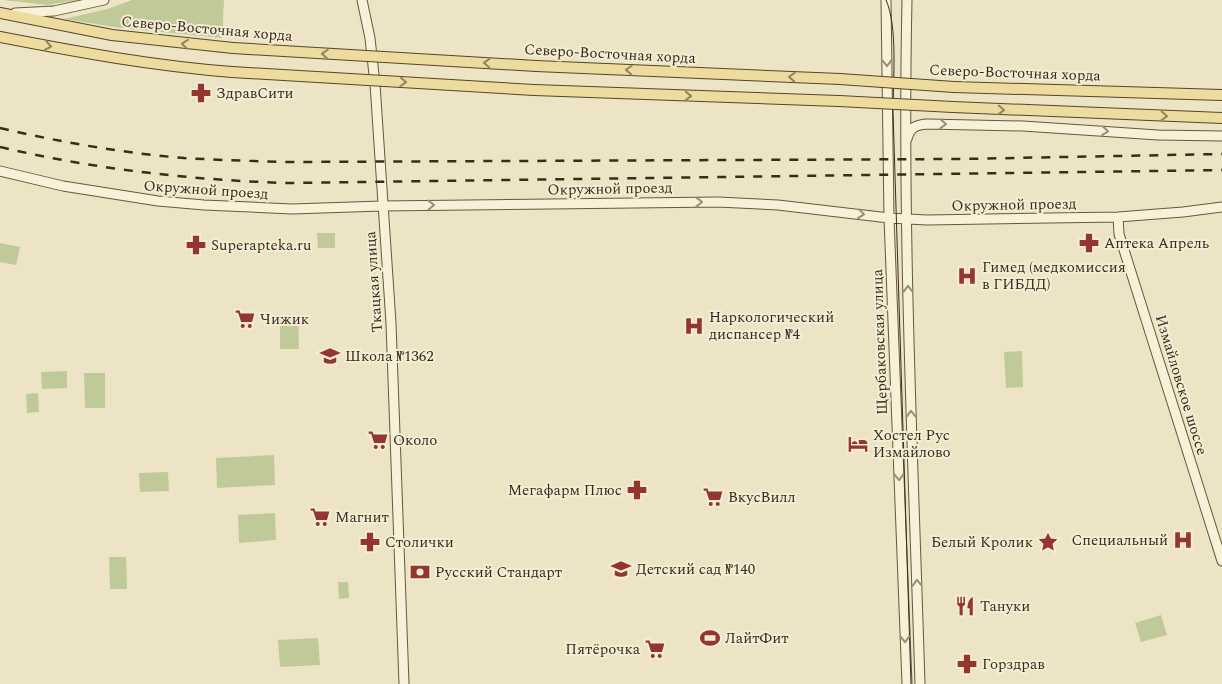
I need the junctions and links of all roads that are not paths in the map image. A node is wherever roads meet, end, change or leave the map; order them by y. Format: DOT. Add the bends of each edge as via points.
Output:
graph roads {
  1 [pos="104,0"];
  2 [pos="362,0"];
  3 [pos="886,0"];
  4 [pos="906,0"];
  5 [pos="0,13"];
  6 [pos="0,37"];
  7 [pos="1222,95"];
  8 [pos="1222,118"];
  9 [pos="1222,136"];
  10 [pos="906,144"];
  11 [pos="0,171"];
  12 [pos="382,206"];
  13 [pos="1222,206"];
  14 [pos="1118,217"];
  15 [pos="889,218"];
  16 [pos="907,220"];
  17 [pos="1222,561"];
  18 [pos="404,684"];
  19 [pos="907,684"];
  20 [pos="920,684"];
  1 -- 5 [label="main road" via="54,11"];
  2 -- 12 [label="main road, Ткацкая улица" via="375,84"];
  3 -- 15 [label="main road, Щербаковская улица, one-way"];
  4 -- 10 [label="main road, Щербаковская улица"];
  7 -- 5 [label="main road, Северо-Восточная хорда, one-way, bridge" via="954,87 233,48 112,35"];
  6 -- 8 [label="main road, one-way, bridge" via="110,58 232,72 534,90"];
  10 -- 9 [label="main road, one-way" via="912,128 927,124"];
  10 -- 16 [label="main road, Щербаковская улица"];
  11 -- 12 [label="main road, Окружной проезд" via="80,189 168,202 292,209"];
  12 -- 15 [label="main road, Окружной проезд, one-way" via="734,203"];
  12 -- 18 [label="main road, Ткацкая улица" via="392,332"];
  13 -- 14 [label="main road, Окружной проезд"];
  14 -- 16 [label="main road, Окружной проезд"];
  14 -- 17 [label="main road, Измайловское шоссе" via="1121,241"];
  15 -- 16 [label="main road, Окружной проезд"];
  15 -- 19 [label="main road, Щербаковская улица, one-way"];
  20 -- 16 [label="main road, Щербаковская улица, one-way"];
}
